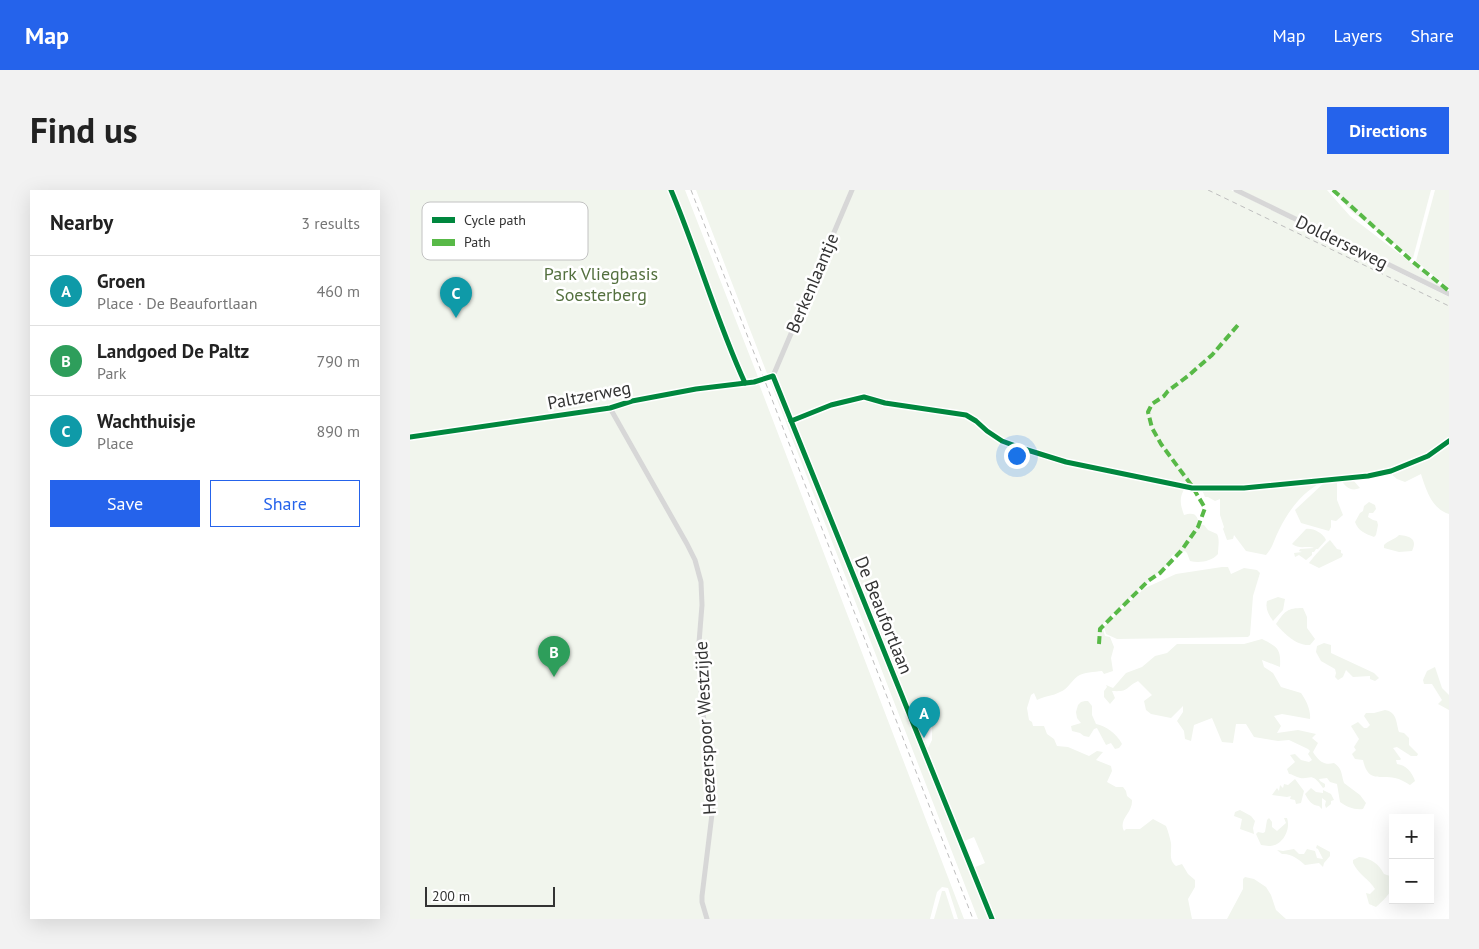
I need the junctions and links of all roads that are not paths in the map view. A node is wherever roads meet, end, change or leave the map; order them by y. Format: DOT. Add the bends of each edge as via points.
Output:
graph roads {
  1 [pos="852,190"];
  2 [pos="1236,190"];
  3 [pos="1449,294"];
  4 [pos="773,376"];
  5 [pos="610,408"];
  6 [pos="410,437"];
  7 [pos="707,919"];
  8 [pos="992,919"];
  1 -- 4 [label="street, Berkenlaantje"];
  2 -- 3 [label="street, Dolderseweg"];
  4 -- 5 [label="street, Paltzerweg" via="754,382 632,401"];
  4 -- 8 [label="street, De Beaufortlaan"];
  5 -- 6 [label="street, Paltzerweg"];
  5 -- 7 [label="street, Heezerspoor Westzijde" via="687,544 701,582 698,654 712,814 702,896"];
}
